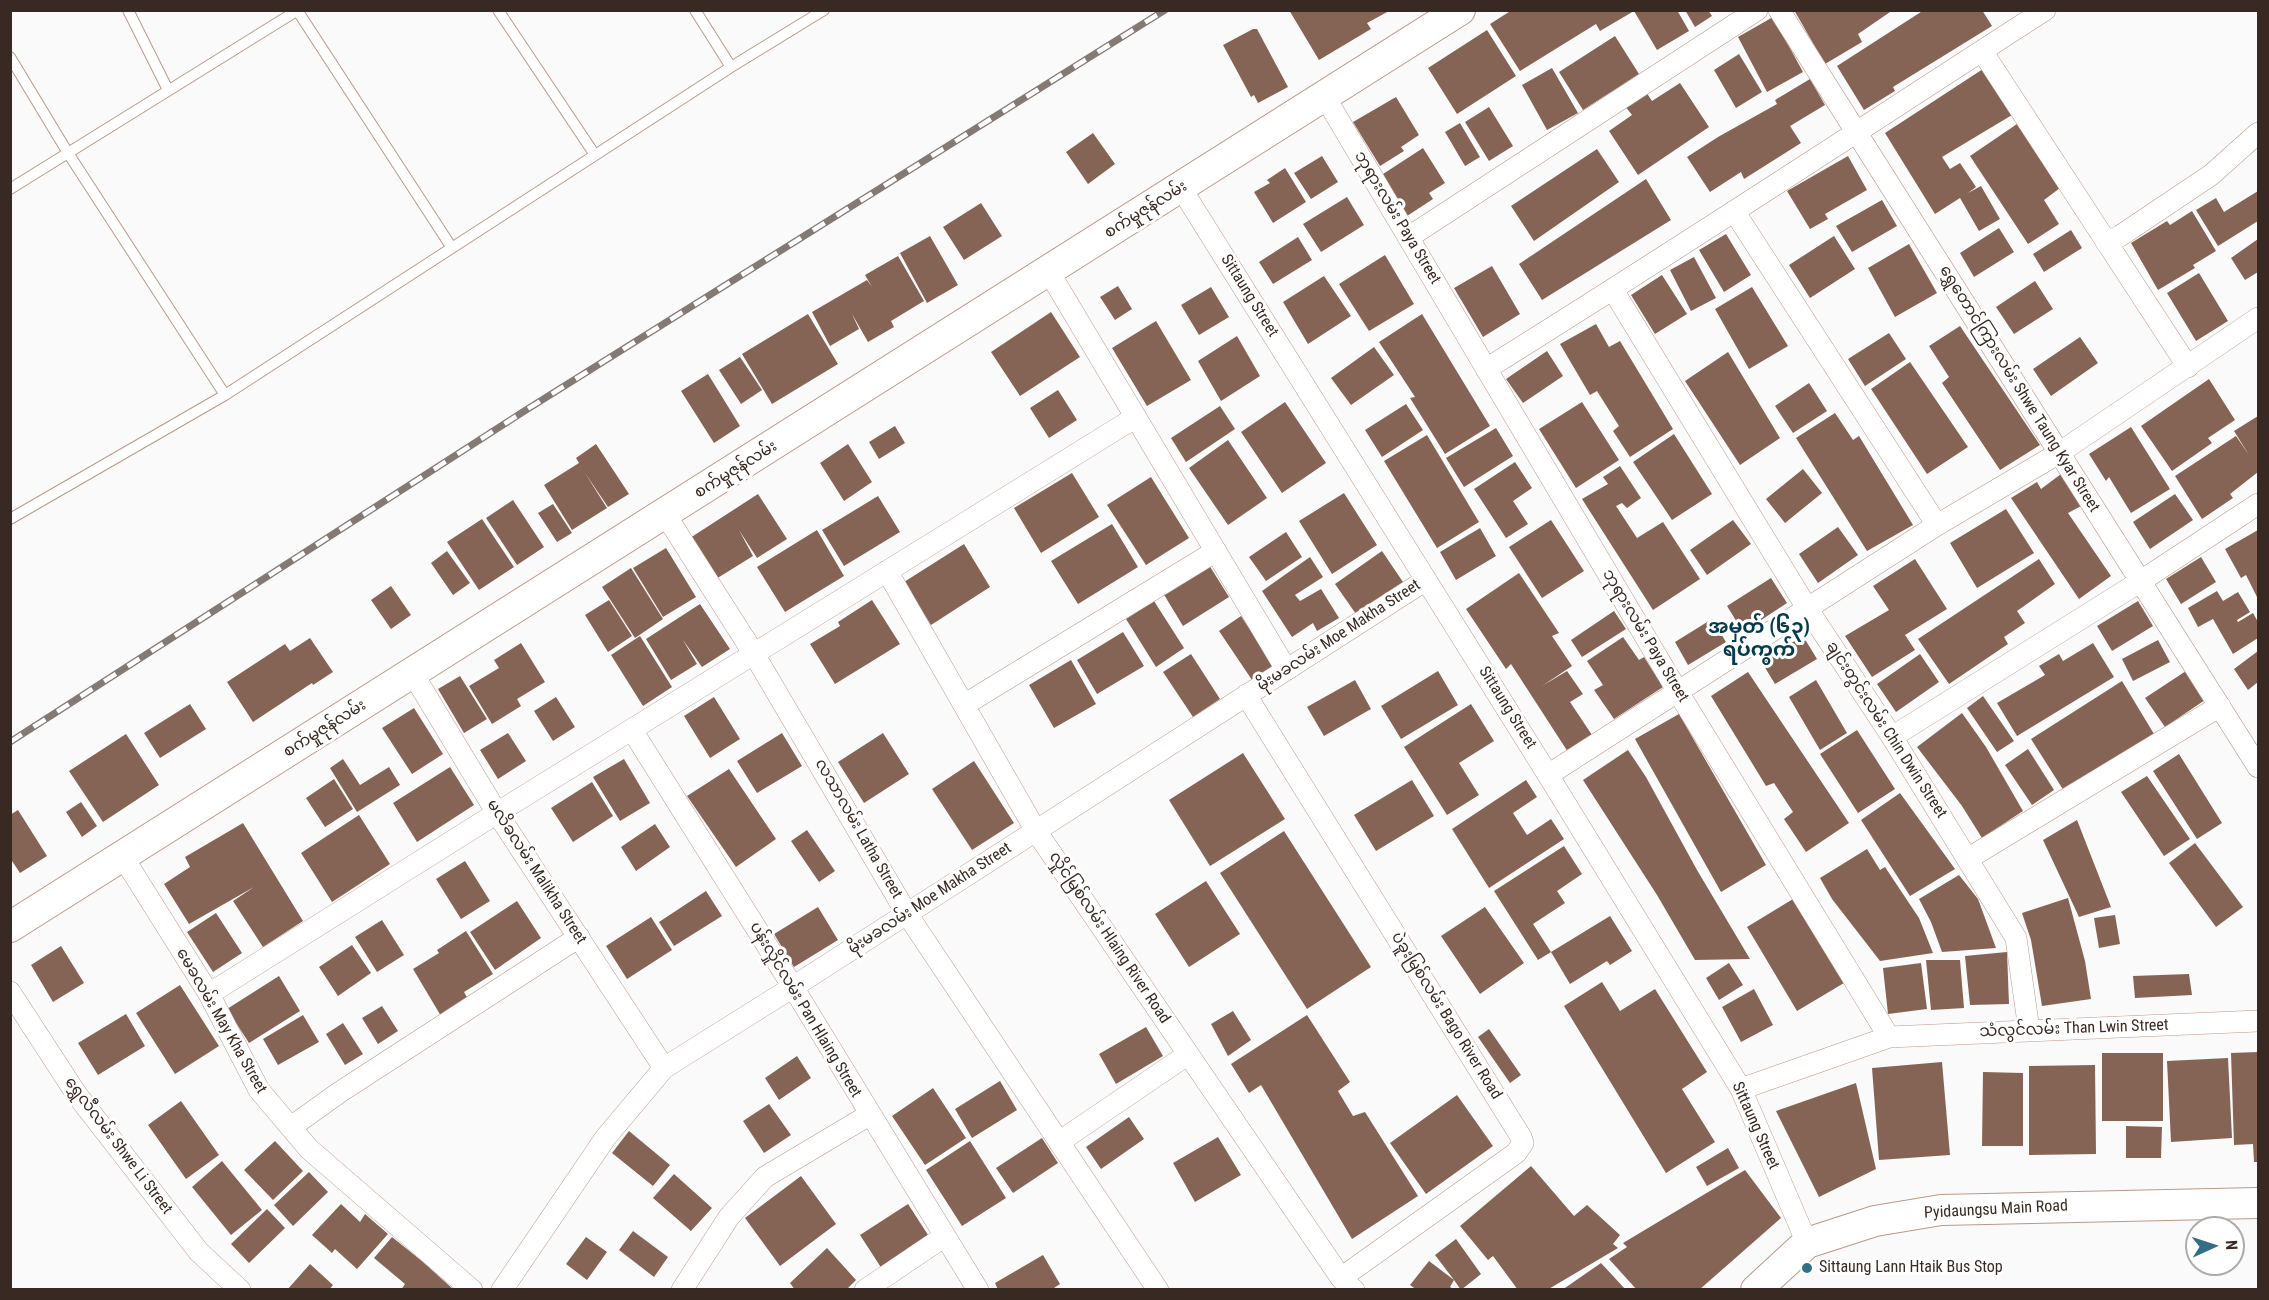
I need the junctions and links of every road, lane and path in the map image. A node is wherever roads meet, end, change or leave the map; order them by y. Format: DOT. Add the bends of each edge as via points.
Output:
graph roads {
  1 [pos="128,10"];
  2 [pos="498,10"];
  3 [pos="695,10"];
  4 [pos="824,10"];
  5 [pos="1460,10"];
  6 [pos="1757,10"];
  7 [pos="1779,10"];
  8 [pos="2045,10"];
  9 [pos="298,11"];
  10 [pos="1982,51"];
  11 [pos="10,57"];
  12 [pos="731,67"];
  13 [pos="168,90"];
  14 [pos="1324,97"];
  15 [pos="1856,131"];
  16 [pos="2259,133"];
  17 [pos="68,153"];
  18 [pos="595,155"];
  19 [pos="1181,188"];
  20 [pos="10,189"];
  21 [pos="1734,211"];
  22 [pos="1409,237"];
  23 [pos="2106,242"];
  24 [pos="452,248"];
  25 [pos="1049,272"];
  26 [pos="1614,290"];
  27 [pos="2259,318"];
  28 [pos="2188,367"];
  29 [pos="1486,369"];
  30 [pos="225,395"];
  31 [pos="1136,417"];
  32 [pos="2059,453"];
  33 [pos="2259,504"];
  34 [pos="665,514"];
  35 [pos="10,519"];
  36 [pos="1937,525"];
  37 [pos="1216,551"];
  38 [pos="887,571"];
  39 [pos="1426,580"];
  40 [pos="2141,581"];
  41 [pos="1807,608"];
  42 [pos="754,654"];
  43 [pos="1286,669"];
  44 [pos="413,674"];
  45 [pos="1678,692"];
  46 [pos="1246,695"];
  47 [pos="964,705"];
  48 [pos="2220,706"];
  49 [pos="632,730"];
  50 [pos="1892,737"];
  51 [pos="2259,767"];
  52 [pos="1548,775"];
  53 [pos="497,813"];
  54 [pos="1036,831"];
  55 [pos="123,857"];
  56 [pos="1969,858"];
  57 [pos="907,914"];
  58 [pos="10,927"];
  59 [pos="579,937"];
  60 [pos="793,987"];
  61 [pos="10,992"];
  62 [pos="209,994"];
  63 [pos="2259,1021"];
  64 [pos="2029,1030"];
  65 [pos="1889,1037"];
  66 [pos="1187,1054"];
  67 [pos="664,1068"];
  68 [pos="1741,1089"];
  69 [pos="869,1115"];
  70 [pos="291,1127"];
  71 [pos="1059,1142"];
  72 [pos="2259,1203"];
  73 [pos="945,1236"];
  74 [pos="1807,1243"];
  75 [pos="1347,1284"];
  76 [pos="1156,1289"];
  77 [pos="240,1290"];
  78 [pos="472,1290"];
  79 [pos="502,1290"];
  80 [pos="682,1290"];
  81 [pos="865,1290"];
  82 [pos="978,1290"];
  83 [pos="1756,1290"];
  1 -- 13 [label="lane"];
  2 -- 18 [label="lane"];
  3 -- 12 [label="lane"];
  4 -- 12 [label="lane"];
  5 -- 14 [label="street, စက်မှုဇုန်လမ်း"];
  6 -- 22 [label="street"];
  7 -- 15 [label="street, ရွှေတောင်ကြားလမ်း Shwe Taung Kyar Street"];
  8 -- 10 [label="street"];
  9 -- 13 [label="lane"];
  9 -- 24 [label="lane"];
  10 -- 15 [label="street"];
  10 -- 23 [label="street"];
  11 -- 17 [label="lane"];
  12 -- 18 [label="lane"];
  13 -- 17 [label="lane"];
  14 -- 19 [label="street, စက်မှုဇုန်လမ်း"];
  14 -- 22 [label="street, ဘုရားလမ်း Paya Street"];
  15 -- 21 [label="street"];
  15 -- 32 [label="street, ရွှေတောင်ကြားလမ်း Shwe Taung Kyar Street"];
  16 -- 23 [label="street" via="2211,175"];
  17 -- 20 [label="lane"];
  17 -- 30 [label="lane"];
  18 -- 24 [label="lane"];
  19 -- 25 [label="street, စက်မှုဇုန်လမ်း"];
  19 -- 39 [label="street, Sittaung Street"];
  21 -- 26 [label="street"];
  21 -- 36 [label="street"];
  22 -- 29 [label="street, ဘုရားလမ်း Paya Street"];
  23 -- 28 [label="street"];
  24 -- 30 [label="lane"];
  25 -- 31 [label="street"];
  25 -- 34 [label="street, စက်မှုဇုန်လမ်း"];
  26 -- 29 [label="street"];
  26 -- 41 [label="street, ချင်းတွင်းလမ်း Chin Dwin Street"];
  27 -- 28 [label="street"];
  28 -- 32 [label="street"];
  29 -- 45 [label="street, ဘုရားလမ်း Paya Street"];
  30 -- 35 [label="lane"];
  31 -- 37 [label="street"];
  31 -- 38 [label="street"];
  32 -- 36 [label="street"];
  32 -- 40 [label="street, ရွှေတောင်ကြားလမ်း Shwe Taung Kyar Street"];
  33 -- 40 [label="street"];
  34 -- 42 [label="street, လသာလမ်း Latha Street"];
  34 -- 44 [label="street, စက်မှုဇုန်လမ်း"];
  36 -- 41 [label="street"];
  37 -- 43 [label="street"];
  37 -- 47 [label="street"];
  38 -- 42 [label="street"];
  38 -- 47 [label="street, လှိုင်မြစ်လမ်း Hlaing River Road"];
  39 -- 43 [label="street, မိုးမခလမ်း Moe Makha Street"];
  39 -- 52 [label="street, Sittaung Street"];
  40 -- 48 [label="street, ရွှေတောင်ကြားလမ်း Shwe Taung Kyar Street"];
  40 -- 50 [label="street"];
  41 -- 45 [label="street"];
  41 -- 50 [label="street, ချင်းတွင်းလမ်း Chin Dwin Street"];
  42 -- 49 [label="street"];
  42 -- 57 [label="street, လသာလမ်း Latha Street"];
  43 -- 46 [label="street, မိုးမခလမ်း Moe Makha Street"];
  44 -- 53 [label="street, မလိခလမ်း Malikha Street"];
  44 -- 55 [label="street, စက်မှုဇုန်လမ်း"];
  45 -- 52 [label="street"];
  45 -- 65 [label="street, ဘုရားလမ်း Paya Street"];
  46 -- 54 [label="street, မိုးမခလမ်း Moe Makha Street"];
  46 -- 75 [label="street, ပဲခူးမြစ်လမ်း Bago River Road" via="1523,1143 1516,1153"];
  47 -- 54 [label="street, လှိုင်မြစ်လမ်း Hlaing River Road"];
  48 -- 51 [label="street, ရွှေတောင်ကြားလမ်း Shwe Taung Kyar Street"];
  48 -- 56 [label="street"];
  49 -- 53 [label="street"];
  49 -- 60 [label="street, ပန်းလှိုင်လမ်း Pan Hlaing Street"];
  50 -- 56 [label="street, ချင်းတွင်းလမ်း Chin Dwin Street"];
  52 -- 68 [label="street, Sittaung Street"];
  53 -- 59 [label="street, မလိခလမ်း Malikha Street"];
  53 -- 62 [label="street"];
  54 -- 57 [label="street, မိုးမခလမ်း Moe Makha Street"];
  54 -- 66 [label="street, လှိုင်မြစ်လမ်း Hlaing River Road"];
  55 -- 58 [label="street, စက်မှုဇုန်လမ်း"];
  55 -- 62 [label="street, မေခလမ်း May Kha Street"];
  56 -- 64 [label="street, ချင်းတွင်းလမ်း Chin Dwin Street" via="2016,938"];
  57 -- 60 [label="street, မိုးမခလမ်း Moe Makha Street"];
  57 -- 71 [label="street, လသာလမ်း Latha Street"];
  59 -- 67 [label="street, မလိခလမ်း Malikha Street"];
  59 -- 70 [label="street"];
  60 -- 67 [label="street, မိုးမခလမ်း Moe Makha Street"];
  60 -- 69 [label="street, ပန်းလှိုင်လမ်း Pan Hlaing Street"];
  61 -- 77 [label="street, ရွှေလီလမ်း Shwe Li Street" via="77,1095 199,1252"];
  62 -- 70 [label="street, မေခလမ်း May Kha Street" via="259,1090"];
  63 -- 64 [label="street, သံလွင်လမ်း Than Lwin Street"];
  64 -- 65 [label="street, သံလွင်လမ်း Than Lwin Street"];
  65 -- 68 [label="street"];
  66 -- 71 [label="street"];
  66 -- 75 [label="street, လှိုင်မြစ်လမ်း Hlaing River Road"];
  67 -- 79 [label="street, မိုးမခလမ်း Moe Makha Street" via="606,1137"];
  68 -- 74 [label="street, Sittaung Street"];
  69 -- 73 [label="street, ပန်းလှိုင်လမ်း Pan Hlaing Street"];
  69 -- 80 [label="street" via="765,1177 729,1217"];
  70 -- 78 [label="street, မေခလမ်း May Kha Street" via="309,1149"];
  71 -- 76 [label="street, လသာလမ်း Latha Street"];
  72 -- 74 [label="street, Pyidaungsu Main Road" via="1941,1210 1875,1221"];
  73 -- 81 [label="street"];
  73 -- 82 [label="street, ပန်းလှိုင်လမ်း Pan Hlaing Street"];
  74 -- 83 [label="street, Pyidaungsu Main Road"];
}
